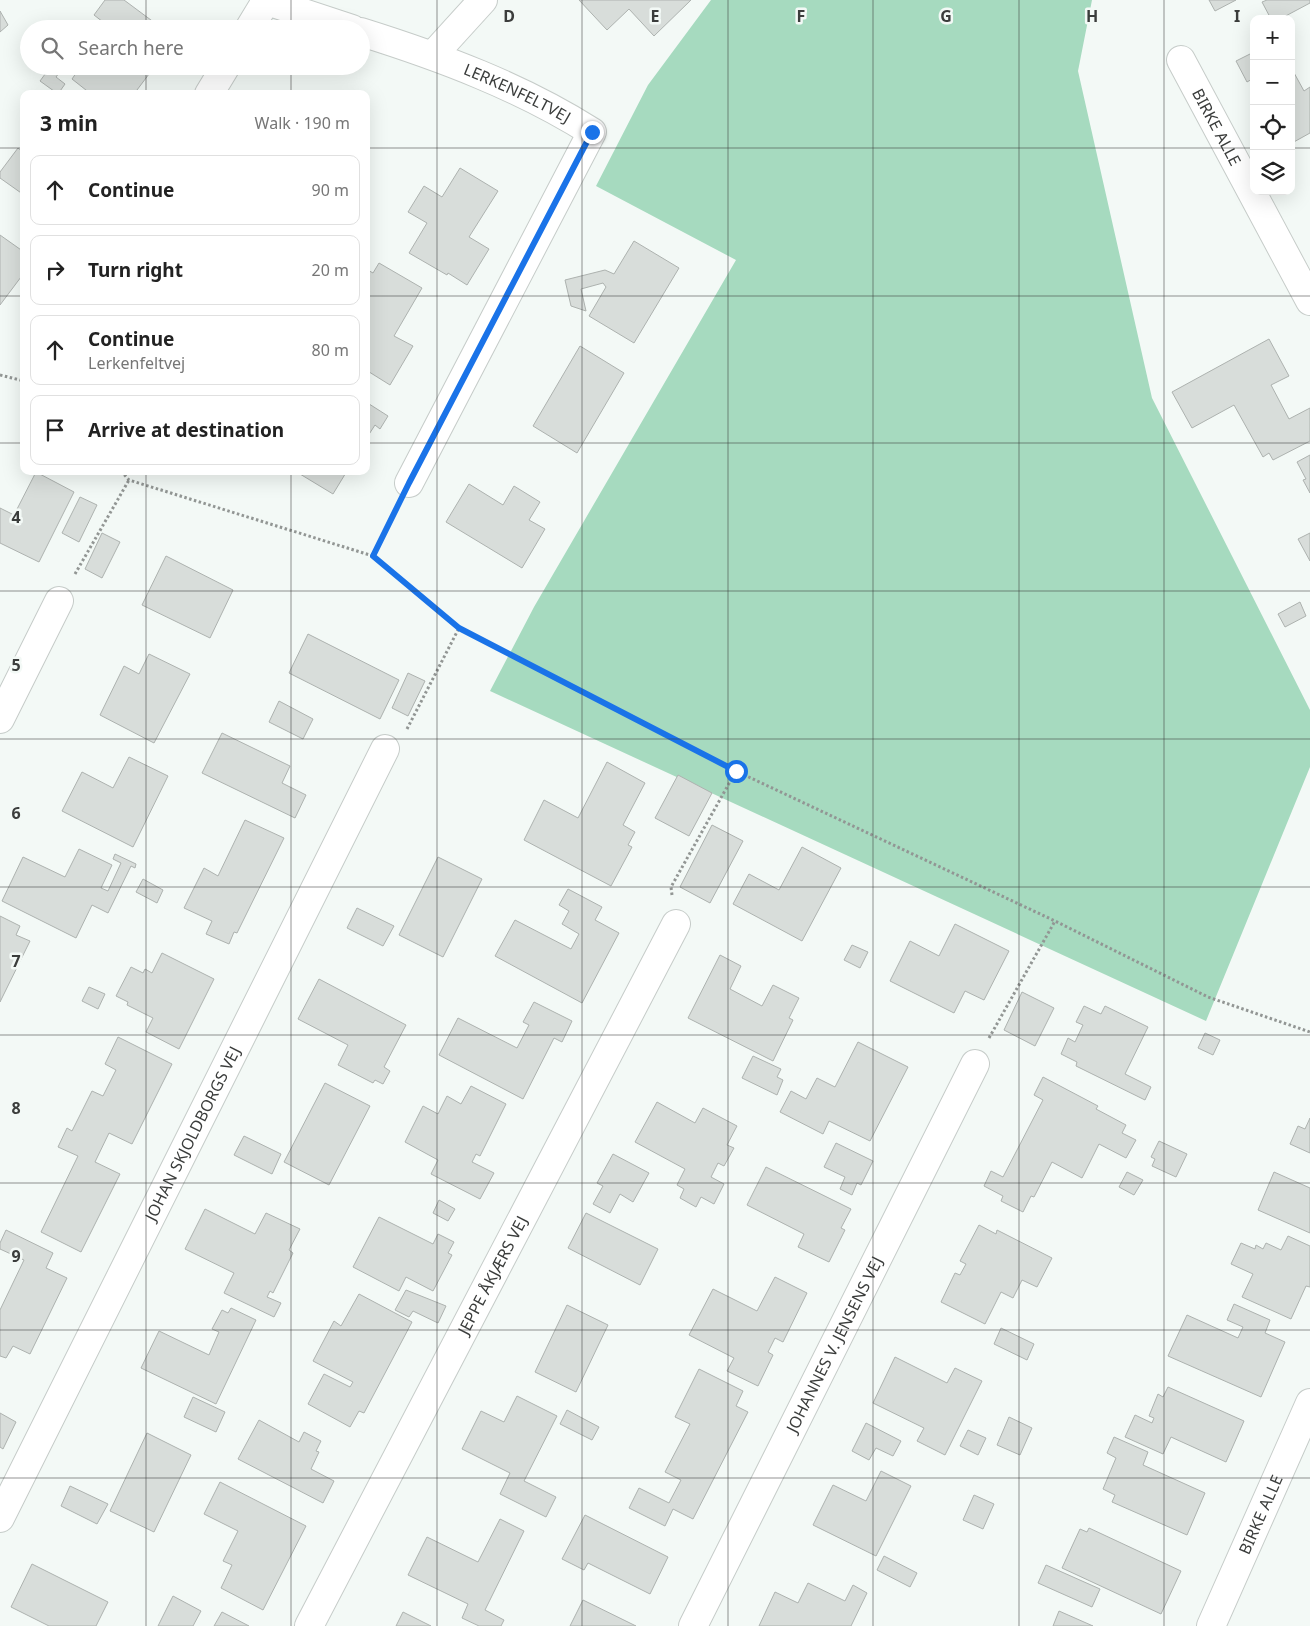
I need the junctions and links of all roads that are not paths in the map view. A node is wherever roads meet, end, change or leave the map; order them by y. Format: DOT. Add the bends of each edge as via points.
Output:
graph roads {
  1 [pos="483,0"];
  2 [pos="265,1"];
  3 [pos="254,20"];
  4 [pos="324,20"];
  5 [pos="370,35"];
  6 [pos="433,55"];
  7 [pos="1181,60"];
  8 [pos="221,75"];
  9 [pos="211,90"];
  10 [pos="1310,301"];
  11 [pos="409,483"];
  12 [pos="59,601"];
  13 [pos="0,719"];
  14 [pos="384,749"];
  15 [pos="676,924"];
  16 [pos="975,1064"];
  17 [pos="1310,1403"];
  18 [pos="0,1518"];
  19 [pos="309,1626"];
  20 [pos="693,1626"];
  21 [pos="1211,1626"];
  1 -- 6 [label="street"];
  2 -- 3 [label="street"];
  2 -- 4 [label="street"];
  5 -- 6 [label="street, LERKENFELTVEJ"];
  6 -- 11 [label="street, LERKENFELTVEJ" via="554,108 592,132"];
  7 -- 10 [label="street, BIRKE ALLE"];
  8 -- 9 [label="street"];
  12 -- 13 [label="street"];
  14 -- 18 [label="street, JOHAN SKJOLDBORGS VEJ"];
  15 -- 19 [label="street, JEPPE ÅKJÆRS VEJ"];
  16 -- 20 [label="street, JOHANNES V. JENSENS VEJ"];
  17 -- 21 [label="street, BIRKE ALLE"];
}
